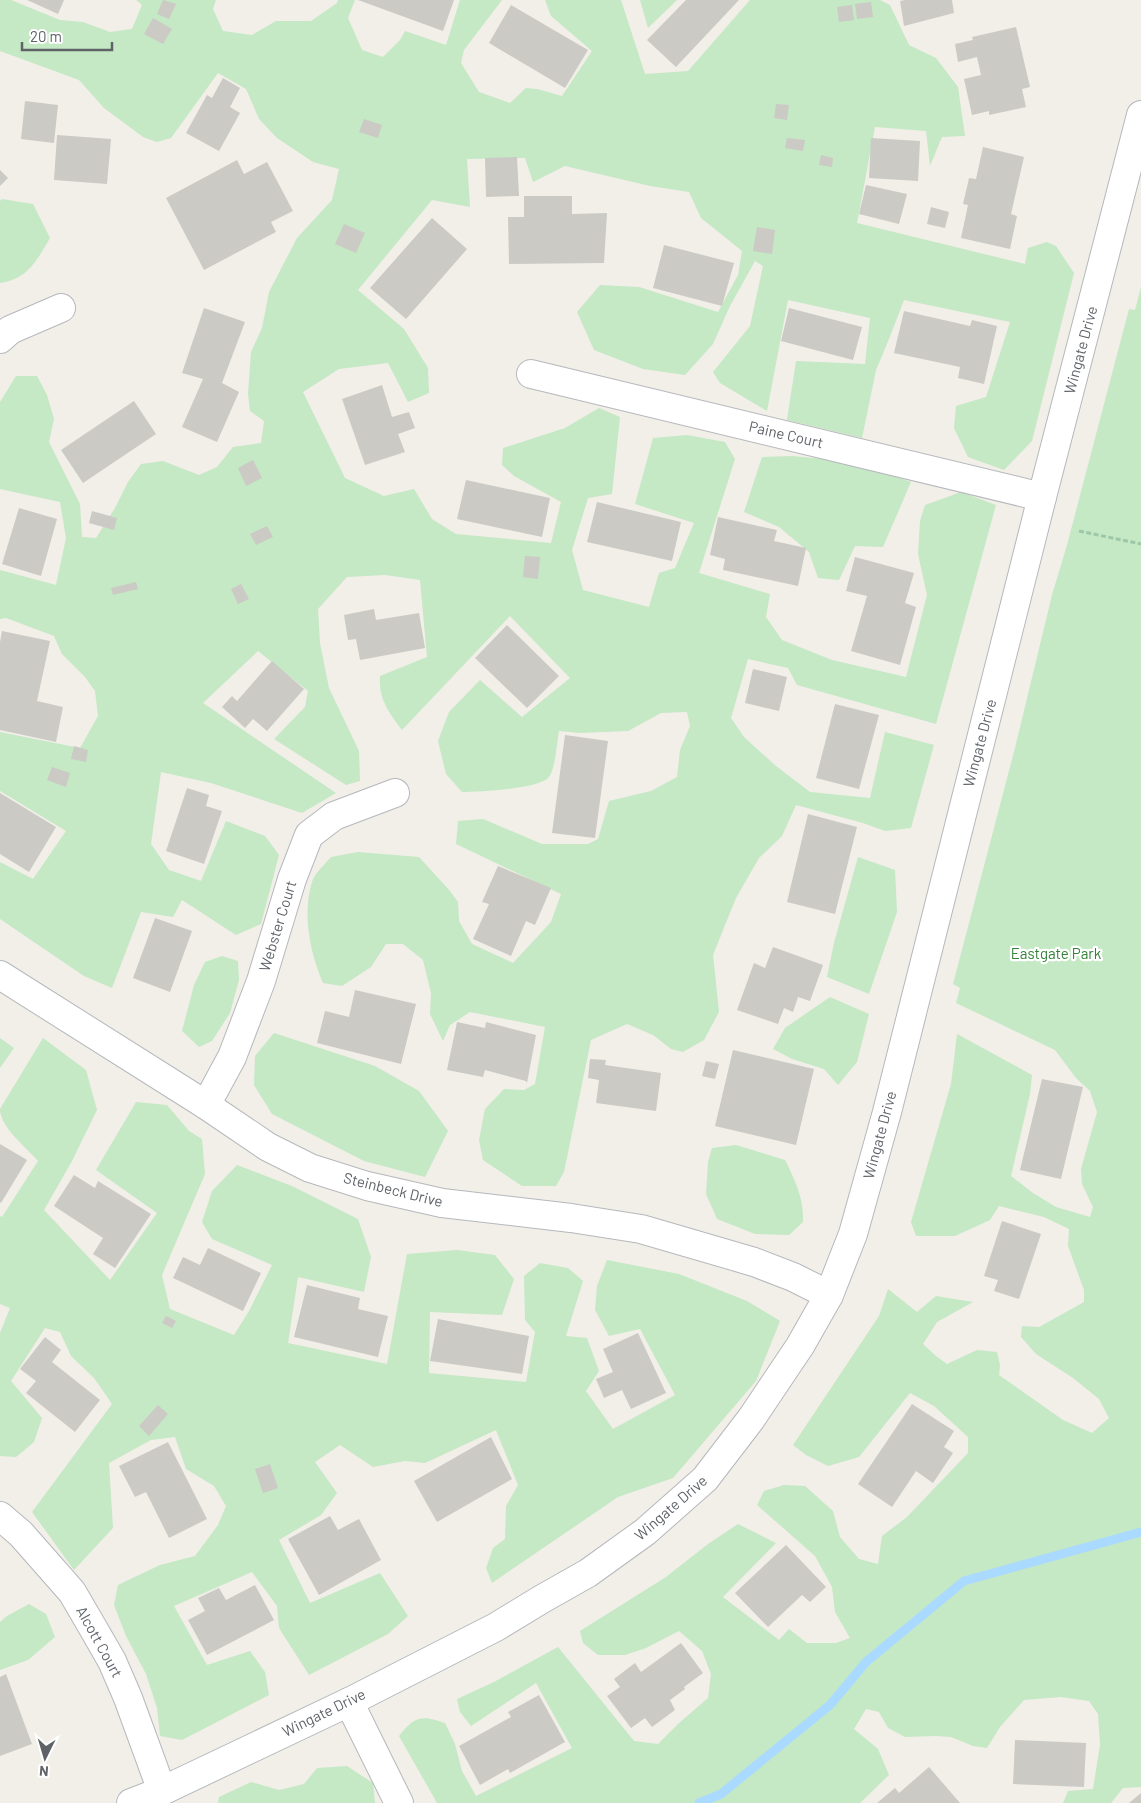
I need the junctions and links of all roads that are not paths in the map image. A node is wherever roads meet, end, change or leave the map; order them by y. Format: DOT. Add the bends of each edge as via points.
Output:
graph roads {
  1 [pos="1141,115"];
  2 [pos="61,308"];
  3 [pos="0,340"];
  4 [pos="530,374"];
  5 [pos="1042,497"];
  6 [pos="395,793"];
  7 [pos="0,975"];
  8 [pos="206,1105"];
  9 [pos="829,1295"];
  10 [pos="0,1516"];
  11 [pos="349,1702"];
  12 [pos="162,1791"];
  13 [pos="131,1803"];
  14 [pos="399,1803"];
  1 -- 5 [label="street, Wingate Drive"];
  2 -- 3 [label="street" via="10,330"];
  4 -- 5 [label="street, Paine Court"];
  5 -- 9 [label="street, Wingate Drive" via="887,1112 853,1234"];
  6 -- 8 [label="street, Webster Court" via="334,816 309,835 258,989 232,1057"];
  7 -- 8 [label="street, Steinbeck Drive"];
  8 -- 9 [label="street, Steinbeck Drive" via="268,1147 310,1168 367,1186 442,1203 640,1229 754,1262"];
  9 -- 11 [label="street, Wingate Drive" via="800,1346 751,1419 705,1479 645,1532 588,1573 496,1627"];
  10 -- 12 [label="street, Alcott Court" via="21,1534 72,1592 116,1670"];
  11 -- 12 [label="street, Wingate Drive"];
  11 -- 14 [label="street"];
  12 -- 13 [label="street, Wingate Drive"];
}
